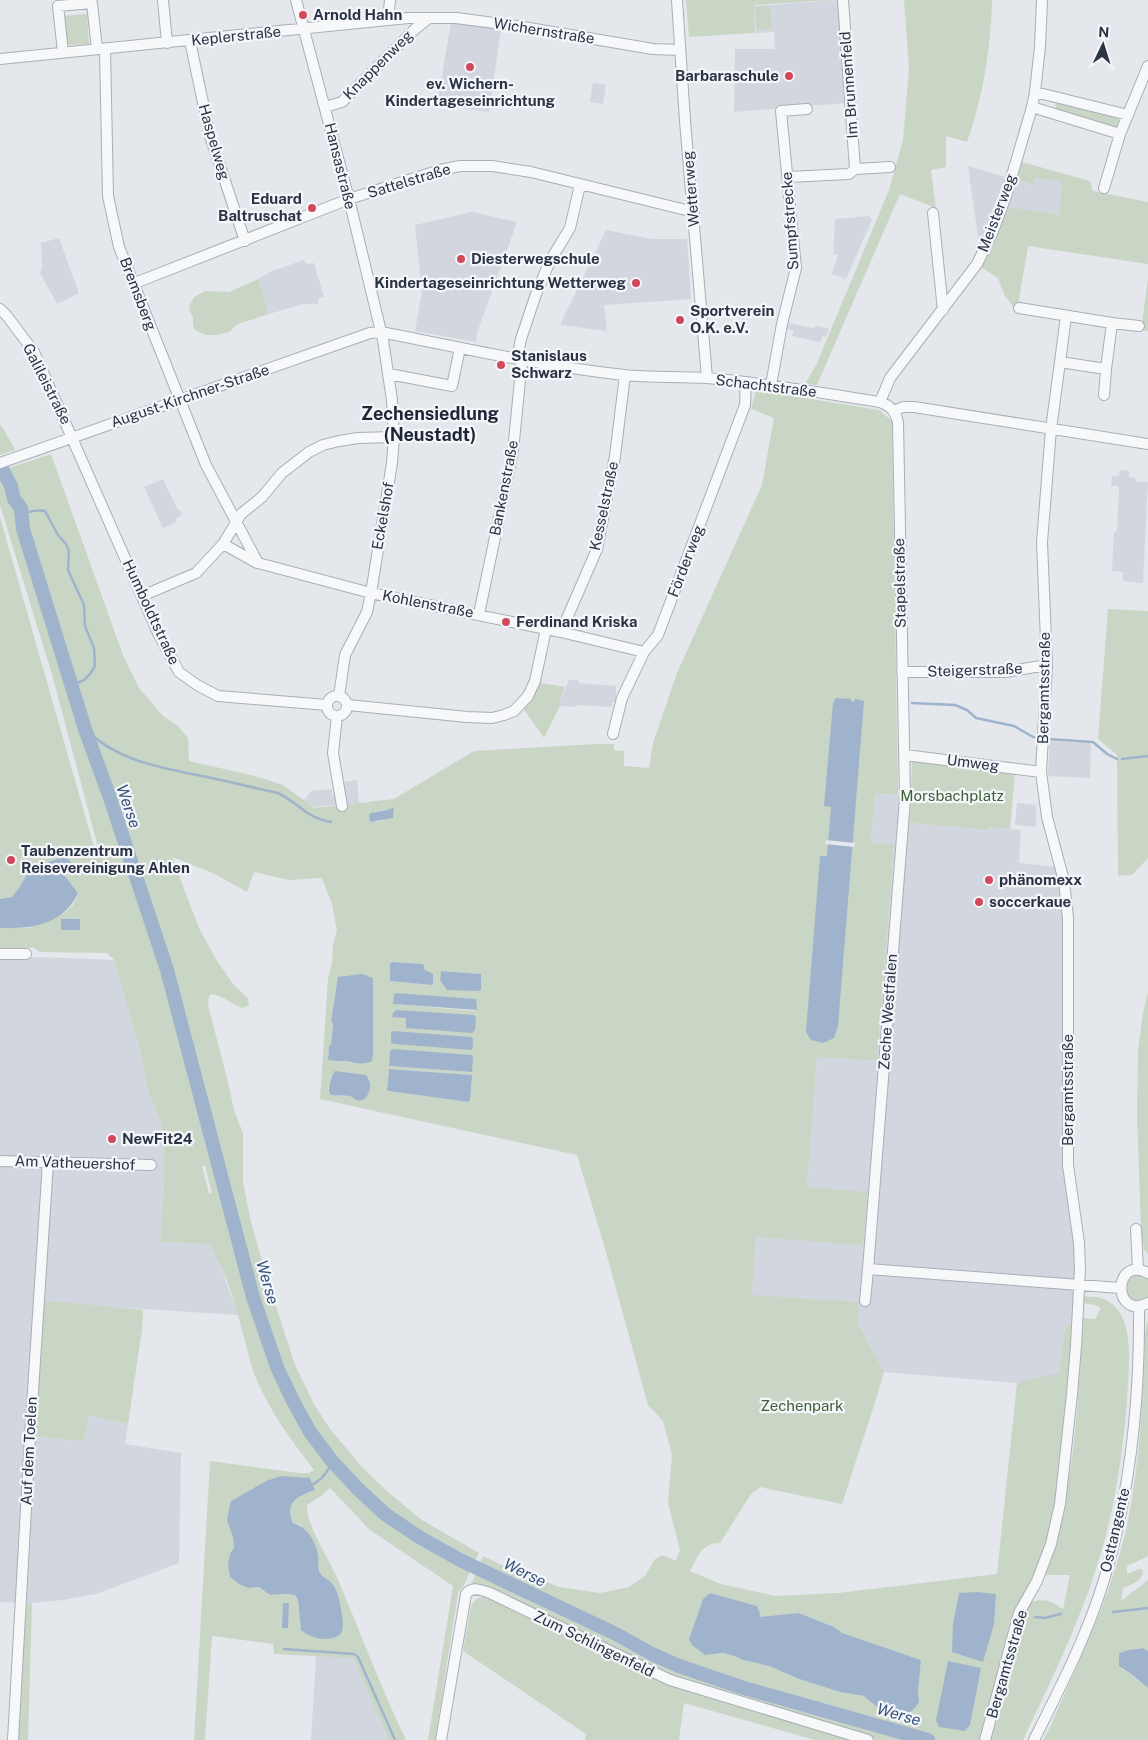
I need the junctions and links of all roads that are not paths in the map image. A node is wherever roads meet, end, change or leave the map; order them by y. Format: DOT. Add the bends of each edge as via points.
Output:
graph roads {
  1 [pos="163,0"];
  2 [pos="296,0"];
  3 [pos="390,0"];
  4 [pos="677,0"];
  5 [pos="843,0"];
  6 [pos="1042,0"];
  7 [pos="408,18"];
  8 [pos="429,18"];
  9 [pos="388,20"];
  10 [pos="304,28"];
  11 [pos="415,29"];
  12 [pos="190,41"];
  13 [pos="167,43"];
  14 [pos="101,49"];
  15 [pos="680,50"];
  16 [pos="63,52"];
  17 [pos="0,59"];
  18 [pos="1148,66"];
  19 [pos="1035,92"];
  20 [pos="325,107"];
  21 [pos="1032,107"];
  22 [pos="807,109"];
  23 [pos="1128,115"];
  24 [pos="1120,134"];
  25 [pos="890,167"];
  26 [pos="855,169"];
  27 [pos="788,177"];
  28 [pos="580,185"];
  29 [pos="1104,188"];
  30 [pos="349,199"];
  31 [pos="694,212"];
  32 [pos="933,213"];
  33 [pos="244,240"];
  34 [pos="135,283"];
  35 [pos="1019,308"];
  36 [pos="0,309"];
  37 [pos="944,310"];
  38 [pos="1066,316"];
  39 [pos="1112,322"];
  40 [pos="1139,326"];
  41 [pos="381,332"];
  42 [pos="460,348"];
  43 [pos="519,359"];
  44 [pos="1060,362"];
  45 [pos="1106,369"];
  46 [pos="389,374"];
  47 [pos="625,375"];
  48 [pos="707,378"];
  49 [pos="746,382"];
  50 [pos="771,385"];
  51 [pos="1104,395"];
  52 [pos="179,400"];
  53 [pos="880,402"];
  54 [pos="894,410"];
  55 [pos="1051,429"];
  56 [pos="394,437"];
  57 [pos="73,438"];
  58 [pos="1148,444"];
  59 [pos="5,461"];
  60 [pos="237,522"];
  61 [pos="223,544"];
  62 [pos="258,563"];
  63 [pos="371,593"];
  64 [pos="142,596"];
  65 [pos="479,614"];
  66 [pos="546,629"];
  67 [pos="561,632"];
  68 [pos="644,652"];
  69 [pos="1047,664"];
  70 [pos="902,672"];
  71 [pos="339,696"];
  72 [pos="327,705"];
  73 [pos="348,705"];
  74 [pos="337,716"];
  75 [pos="613,734"];
  76 [pos="905,755"];
  77 [pos="1042,772"];
  78 [pos="342,806"];
  79 [pos="0,954"];
  80 [pos="26,954"];
  81 [pos="0,1161"];
  82 [pos="48,1162"];
  83 [pos="151,1165"];
  84 [pos="1136,1229"];
  85 [pos="868,1269"];
  86 [pos="1143,1272"];
  87 [pos="1080,1284"];
  88 [pos="1120,1288"];
  89 [pos="865,1301"];
  90 [pos="1143,1305"];
  91 [pos="13,1740"];
  92 [pos="441,1740"];
  93 [pos="868,1740"];
  94 [pos="985,1740"];
  95 [pos="1034,1740"];
  1 -- 13 [label="street"];
  2 -- 10 [label="street, Hansastraße"];
  3 -- 9 [label="street"];
  4 -- 15 [label="street, Wetterweg"];
  5 -- 26 [label="street, Im Brunnenfeld"];
  6 -- 19 [label="street, Meisterweg"];
  7 -- 8 [label="street, Wichernstraße"];
  7 -- 9 [label="street, Wichernstraße"];
  7 -- 11 [label="street"];
  8 -- 11 [label="street, Knappenweg"];
  8 -- 15 [label="street, Wichernstraße" via="456,18 653,49"];
  9 -- 10 [label="street, Wichernstraße"];
  10 -- 12 [label="street, Keplerstraße"];
  10 -- 20 [label="street, Hansastraße"];
  11 -- 20 [label="street, Knappenweg" via="342,102"];
  12 -- 13 [label="street, Keplerstraße"];
  12 -- 33 [label="street, Haspelweg" via="210,136"];
  13 -- 14 [label="street, Keplerstraße"];
  14 -- 16 [label="street, Keplerstraße"];
  14 -- 16 [label="street" via="92,2 58,6"];
  14 -- 34 [label="street, Bremsberg" via="108,196 120,246"];
  15 -- 31 [label="street, Wetterweg"];
  16 -- 17 [label="street, Keplerstraße"];
  18 -- 23 [label="street"];
  19 -- 21 [label="street, Meisterweg"];
  19 -- 23 [label="street"];
  20 -- 30 [label="street, Hansastraße"];
  21 -- 24 [label="street"];
  21 -- 37 [label="street, Meisterweg" via="993,231 974,268"];
  22 -- 27 [label="street, Sumpfstrecke" via="781,111"];
  23 -- 24 [label="street"];
  24 -- 29 [label="street"];
  25 -- 26 [label="street"];
  26 -- 27 [label="street" via="849,174"];
  27 -- 50 [label="street, Sumpfstrecke" via="796,268"];
  28 -- 30 [label="street, Sattelstraße" via="531,172 492,166 460,166"];
  28 -- 31 [label="street, Sattelstraße"];
  28 -- 43 [label="street, Bankenstraße" via="570,228 543,278 521,339"];
  30 -- 33 [label="street, Sattelstraße"];
  30 -- 41 [label="street, Hansastraße"];
  31 -- 48 [label="street, Wetterweg"];
  32 -- 37 [label="street"];
  33 -- 34 [label="street, Sattelstraße"];
  34 -- 52 [label="street, Bremsberg"];
  35 -- 38 [label="street"];
  36 -- 57 [label="street, Galileistraße" via="34,352"];
  37 -- 53 [label="street, Meisterweg" via="890,378"];
  38 -- 39 [label="street"];
  38 -- 44 [label="street, Bergamtsstraße"];
  39 -- 40 [label="street"];
  39 -- 45 [label="street"];
  41 -- 42 [label="street, Schachtstraße"];
  41 -- 46 [label="street, Eckelshof"];
  41 -- 52 [label="street, August-Kirchner-Straße" via="370,333"];
  42 -- 43 [label="street, Schachtstraße"];
  42 -- 46 [label="street" via="452,386"];
  43 -- 47 [label="street, Schachtstraße"];
  43 -- 65 [label="street, Bankenstraße" via="513,451"];
  44 -- 45 [label="street"];
  44 -- 55 [label="street, Bergamtsstraße"];
  45 -- 51 [label="street"];
  46 -- 56 [label="street, Eckelshof"];
  47 -- 48 [label="street, Schachtstraße"];
  47 -- 67 [label="street, Kesselstraße" via="615,456 597,549"];
  48 -- 49 [label="street, Schachtstraße"];
  49 -- 50 [label="street, Schachtstraße"];
  49 -- 68 [label="street, Förderweg" via="745,405 658,635"];
  50 -- 53 [label="street, Schachtstraße"];
  52 -- 57 [label="street, August-Kirchner-Straße"];
  52 -- 60 [label="street, Bremsberg" via="206,465"];
  53 -- 54 [label="street, Schachtstraße"];
  54 -- 55 [label="street" via="914,407"];
  54 -- 70 [label="street, Stapelstraße" via="898,422"];
  55 -- 58 [label="street"];
  55 -- 69 [label="street, Bergamtsstraße" via="1042,542"];
  56 -- 60 [label="street" via="339,441 309,452 282,473"];
  56 -- 63 [label="street, Eckelshof"];
  57 -- 59 [label="street, August-Kirchner-Straße"];
  57 -- 64 [label="street, Humboldtstraße"];
  60 -- 61 [label="street"];
  60 -- 62 [label="street"];
  61 -- 62 [label="street, Kohlenstraße"];
  61 -- 64 [label="street" via="196,574"];
  62 -- 63 [label="street, Kohlenstraße"];
  63 -- 65 [label="street, Kohlenstraße"];
  63 -- 71 [label="street, Eckelshof" via="367,612 344,655"];
  64 -- 72 [label="street, Humboldtstraße" via="179,672 196,685 218,696"];
  65 -- 66 [label="street, Kohlenstraße"];
  66 -- 67 [label="street, Kohlenstraße"];
  66 -- 73 [label="street" via="536,681 525,700 509,713 492,718 467,718"];
  67 -- 68 [label="street, Kohlenstraße"];
  68 -- 75 [label="street, Förderweg" via="622,698"];
  69 -- 70 [label="street, Steigerstraße" via="1005,672"];
  69 -- 77 [label="street, Bergamtsstraße"];
  70 -- 76 [label="street, Stapelstraße"];
  71 -- 72 [label="street" via="333,697"];
  71 -- 73 [label="street"];
  72 -- 74 [label="street" via="329,711"];
  73 -- 74 [label="street" via="344,714"];
  74 -- 78 [label="street" via="333,752"];
  76 -- 77 [label="street, Umweg"];
  76 -- 85 [label="street, Zeche Westfalen"];
  77 -- 87 [label="street, Bergamtsstraße" via="1047,817 1067,900 1068,1165 1079,1243"];
  79 -- 80 [label="street"];
  81 -- 82 [label="street, Am Vatheuershof"];
  82 -- 83 [label="street, Am Vatheuershof"];
  82 -- 91 [label="street, Auf dem Toelen"];
  84 -- 86 [label="street"];
  85 -- 87 [label="street"];
  85 -- 89 [label="street, Zeche Westfalen"];
  86 -- 88 [label="street" via="1128,1273"];
  87 -- 88 [label="street"];
  87 -- 94 [label="street, Bergamtsstraße" via="1060,1504 1051,1544 1037,1581 1019,1613"];
  88 -- 90 [label="street" via="1124,1299 1133,1306"];
  90 -- 95 [label="street, Osttangente" via="1137,1403 1122,1511 1104,1580 1088,1624"];
  92 -- 93 [label="street, Zum Schlingenfeld" via="466,1594 473,1589 490,1593 670,1680"];
}
